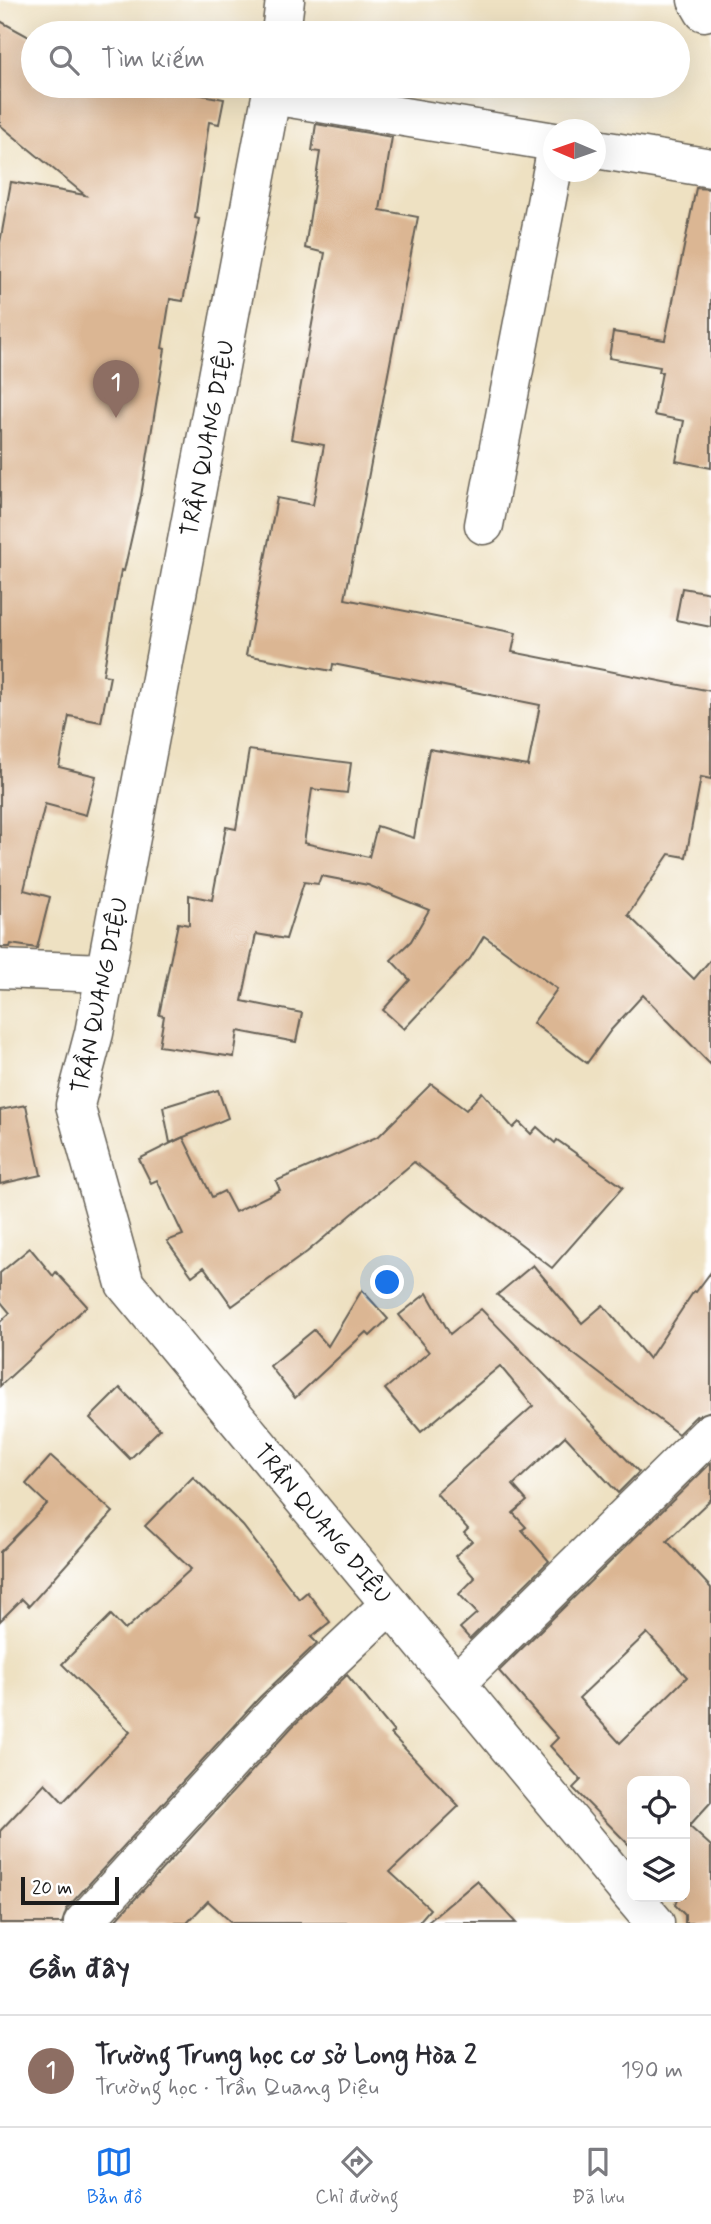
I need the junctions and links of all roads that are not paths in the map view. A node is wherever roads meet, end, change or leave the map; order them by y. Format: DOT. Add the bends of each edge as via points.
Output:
graph roads {
  1 [pos="285,0"];
  2 [pos="282,21"];
  3 [pos="271,98"];
  4 [pos="316,98"];
  5 [pos="543,140"];
  6 [pos="606,151"];
  7 [pos="711,168"];
  8 [pos="550,182"];
  9 [pos="484,526"];
  10 [pos="0,969"];
  11 [pos="105,973"];
  12 [pos="711,1432"];
  13 [pos="390,1604"];
  14 [pos="456,1683"];
  15 [pos="627,1889"];
  16 [pos="638,1902"];
  17 [pos="83,1923"];
  18 [pos="655,1923"];
  1 -- 2 [label="street"];
  3 -- 11 [label="street, TRẦN QUANG DIỆU"];
  4 -- 5 [label="street"];
  6 -- 7 [label="street"];
  8 -- 9 [label="street"];
  10 -- 11 [label="street"];
  11 -- 13 [label="street, TRẦN QUANG DIỆU" via="75,1105 125,1284"];
  12 -- 14 [label="street"];
  13 -- 14 [label="street, TRẦN QUANG DIỆU"];
  13 -- 17 [label="street" via="276,1712"];
  14 -- 15 [label="street, TRẦN QUANG DIỆU"];
  16 -- 18 [label="street, TRẦN QUANG DIỆU"];
}
